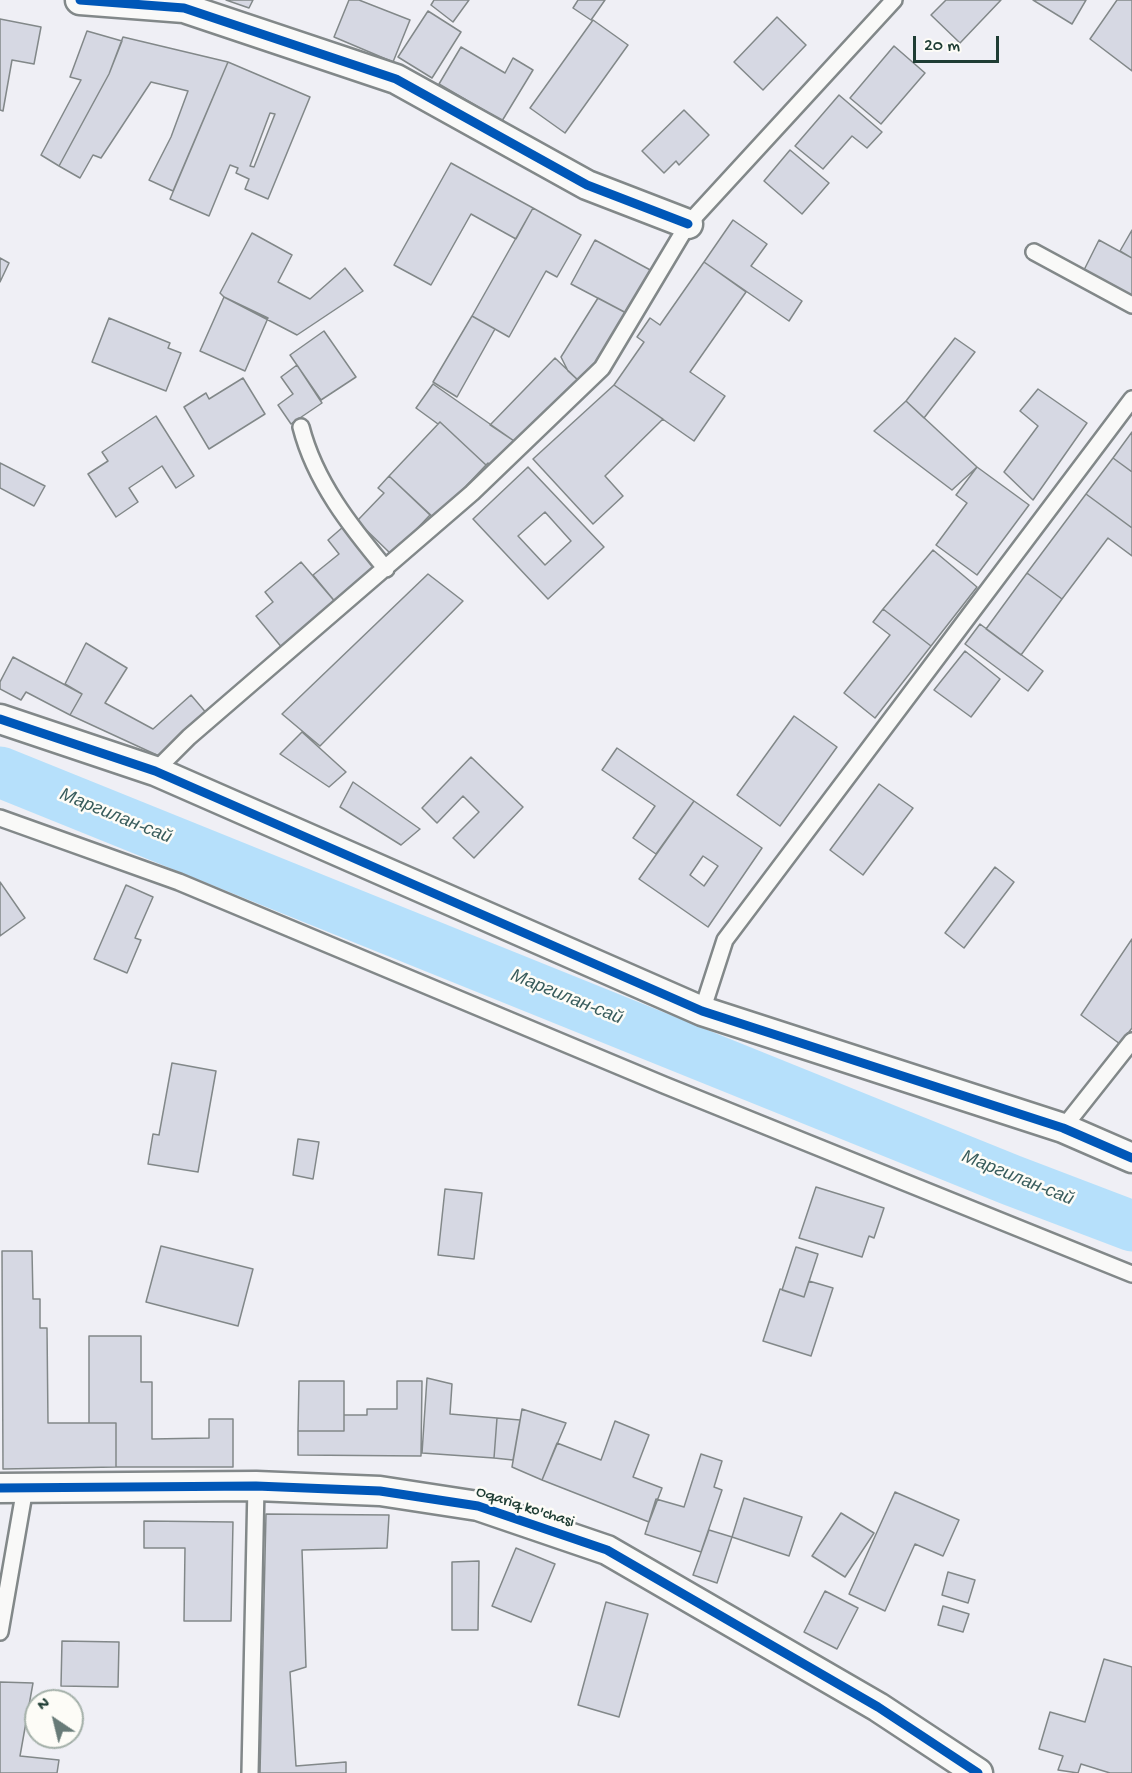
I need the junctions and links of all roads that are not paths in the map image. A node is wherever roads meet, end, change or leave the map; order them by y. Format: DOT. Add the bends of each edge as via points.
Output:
graph roads {
  1 [pos="80,0"];
  2 [pos="894,0"];
  3 [pos="688,224"];
  4 [pos="1035,252"];
  5 [pos="1132,305"];
  6 [pos="1132,399"];
  7 [pos="301,427"];
  8 [pos="386,569"];
  9 [pos="0,719"];
  10 [pos="155,771"];
  11 [pos="0,818"];
  12 [pos="702,1011"];
  13 [pos="1132,1041"];
  14 [pos="1063,1128"];
  15 [pos="1132,1158"];
  16 [pos="1132,1274"];
  17 [pos="256,1486"];
  18 [pos="12,1488"];
  19 [pos="0,1632"];
  20 [pos="250,1773"];
  21 [pos="978,1773"];
  1 -- 3 [label="street" via="184,8 396,79 587,185"];
  2 -- 3 [label="lane"];
  3 -- 8 [label="lane" via="602,368"];
  4 -- 5 [label="lane"];
  6 -- 12 [label="lane" via="725,940"];
  7 -- 8 [label="lane" via="306,447 345,519"];
  8 -- 10 [label="lane" via="189,737"];
  9 -- 10 [label="street"];
  10 -- 12 [label="street"];
  11 -- 16 [label="lane" via="179,882 664,1085"];
  12 -- 14 [label="street"];
  13 -- 14 [label="lane"];
  14 -- 15 [label="street"];
  17 -- 18 [label="street, Oqariq ko'chasi"];
  17 -- 20 [label="lane"];
  17 -- 21 [label="street, Oqariq ko'chasi" via="380,1491 478,1506 607,1550 878,1707"];
  18 -- 19 [label="lane"];
}
